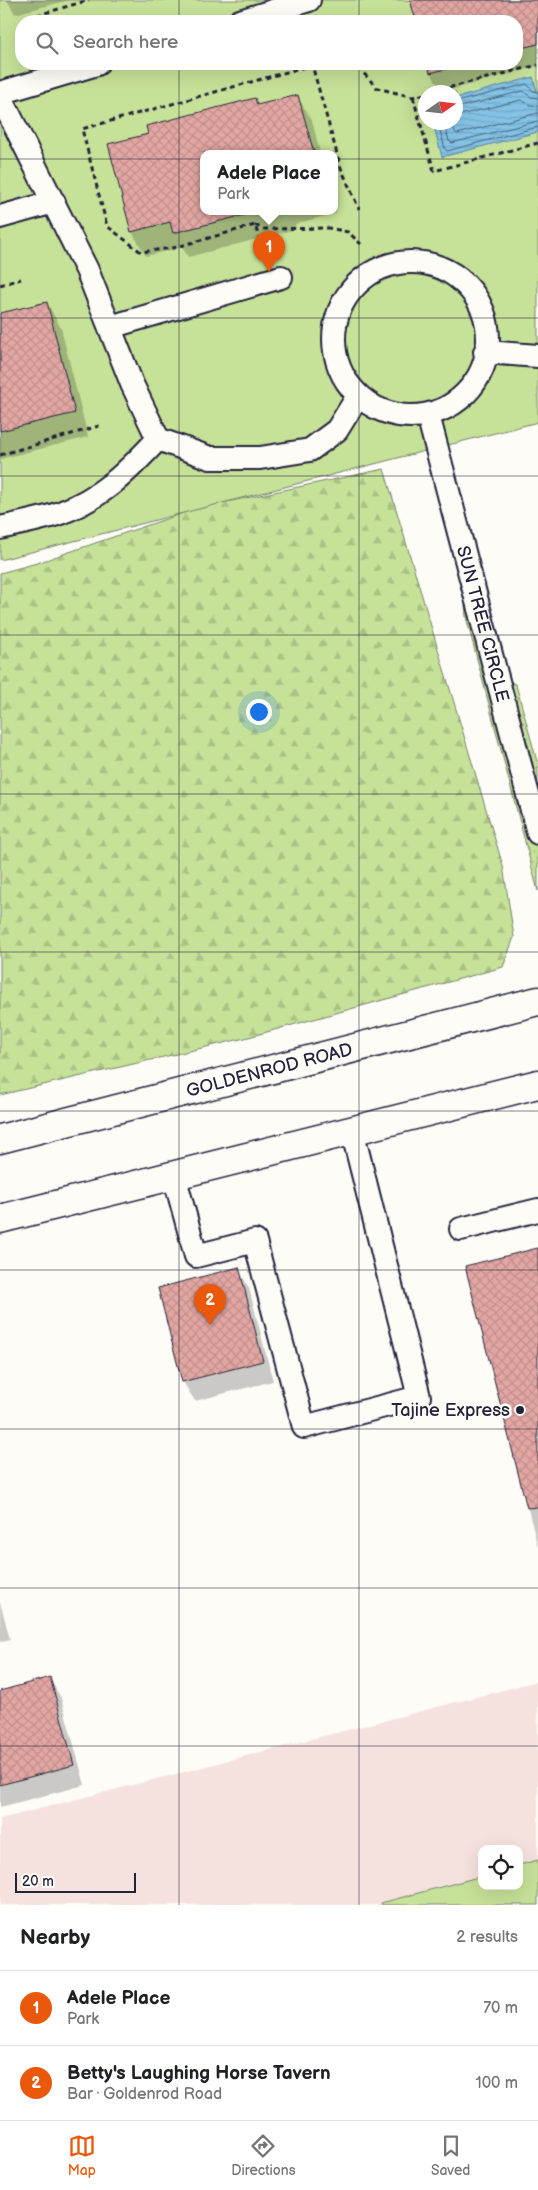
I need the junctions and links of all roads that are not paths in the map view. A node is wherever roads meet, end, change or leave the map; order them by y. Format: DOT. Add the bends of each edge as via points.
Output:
graph roads {
  1 [pos="309,0"];
  2 [pos="260,15"];
  3 [pos="78,70"];
  4 [pos="0,94"];
  5 [pos="54,202"];
  6 [pos="0,217"];
  7 [pos="281,277"];
  8 [pos="110,327"];
  9 [pos="485,352"];
  10 [pos="538,356"];
  11 [pos="358,396"];
  12 [pos="428,415"];
  13 [pos="158,439"];
  14 [pos="0,528"];
  15 [pos="538,833"];
  16 [pos="538,1001"];
  17 [pos="538,1084"];
  18 [pos="352,1130"];
  19 [pos="0,1139"];
  20 [pos="174,1175"];
  21 [pos="538,1210"];
  22 [pos="0,1219"];
  23 [pos="461,1229"];
  1 -- 2 [label="lane"];
  3 -- 4 [label="lane"];
  4 -- 5 [label="lane"];
  5 -- 6 [label="lane"];
  5 -- 8 [label="lane"];
  7 -- 8 [label="lane"];
  8 -- 13 [label="lane"];
  9 -- 10 [label="lane"];
  9 -- 11 [label="lane" via="489,339 486,318 469,288 459,278 433,265 394,264 371,273 356,285 338,314 335,348 343,374"];
  9 -- 12 [label="lane" via="480,376 466,394 451,406"];
  11 -- 12 [label="lane" via="377,409 401,416"];
  11 -- 13 [label="lane" via="337,430 310,450 260,458 210,458"];
  12 -- 15 [label="lane, SUN TREE CIRCLE"];
  13 -- 14 [label="lane" via="122,477 96,496 60,514"];
  16 -- 19 [label="main road, GOLDENROD ROAD"];
  17 -- 18 [label="main road"];
  18 -- 20 [label="main road"];
  18 -- 20 [label="lane" via="419,1396 304,1426 255,1241 196,1256"];
  20 -- 22 [label="main road"];
  21 -- 23 [label="lane"];
}
